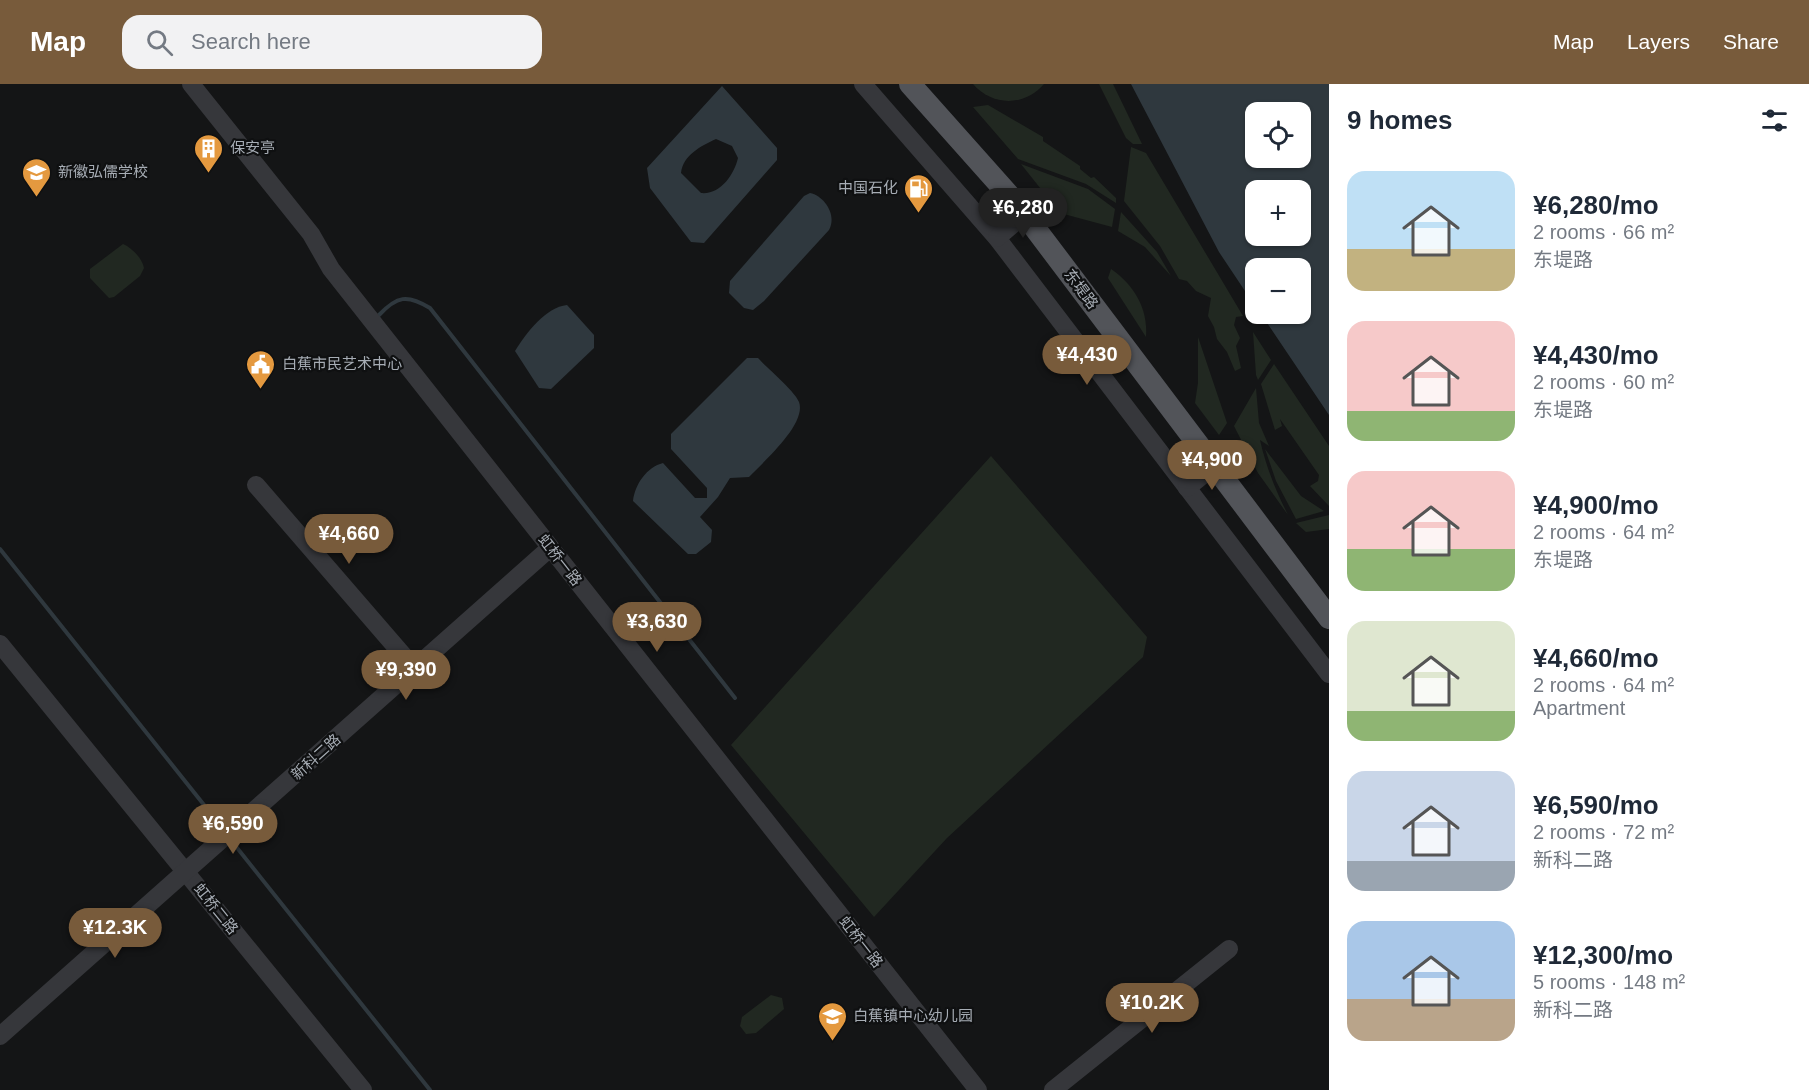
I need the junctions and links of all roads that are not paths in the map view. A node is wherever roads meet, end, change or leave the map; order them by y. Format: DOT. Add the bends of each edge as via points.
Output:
graph roads {
  1 [pos="191,84"];
  2 [pos="863,84"];
  3 [pos="910,84"];
  4 [pos="1025,214"];
  5 [pos="997,238"];
  6 [pos="1214,466"];
  7 [pos="256,485"];
  8 [pos="1187,488"];
  9 [pos="550,548"];
  10 [pos="1329,618"];
  11 [pos="0,644"];
  12 [pos="415,669"];
  13 [pos="1329,674"];
  14 [pos="186,872"];
  15 [pos="1229,949"];
  16 [pos="0,1036"];
  17 [pos="363,1090"];
  18 [pos="978,1090"];
  19 [pos="1053,1090"];
  1 -- 9 [label="street, 虹桥一路" via="311,234 332,269"];
  2 -- 5 [label="street"];
  3 -- 4 [label="main road, 东堤路"];
  4 -- 5 [label="street"];
  4 -- 6 [label="main road, 东堤路"];
  5 -- 8 [label="street"];
  6 -- 8 [label="street"];
  6 -- 10 [label="main road, 东堤路"];
  7 -- 12 [label="street"];
  8 -- 13 [label="street"];
  9 -- 12 [label="street, 新科二路"];
  9 -- 18 [label="street, 虹桥一路"];
  11 -- 14 [label="street, 虹桥二路"];
  12 -- 14 [label="street, 新科二路"];
  14 -- 16 [label="street, 新科二路"];
  14 -- 17 [label="street, 虹桥二路"];
  15 -- 19 [label="street"];
}
